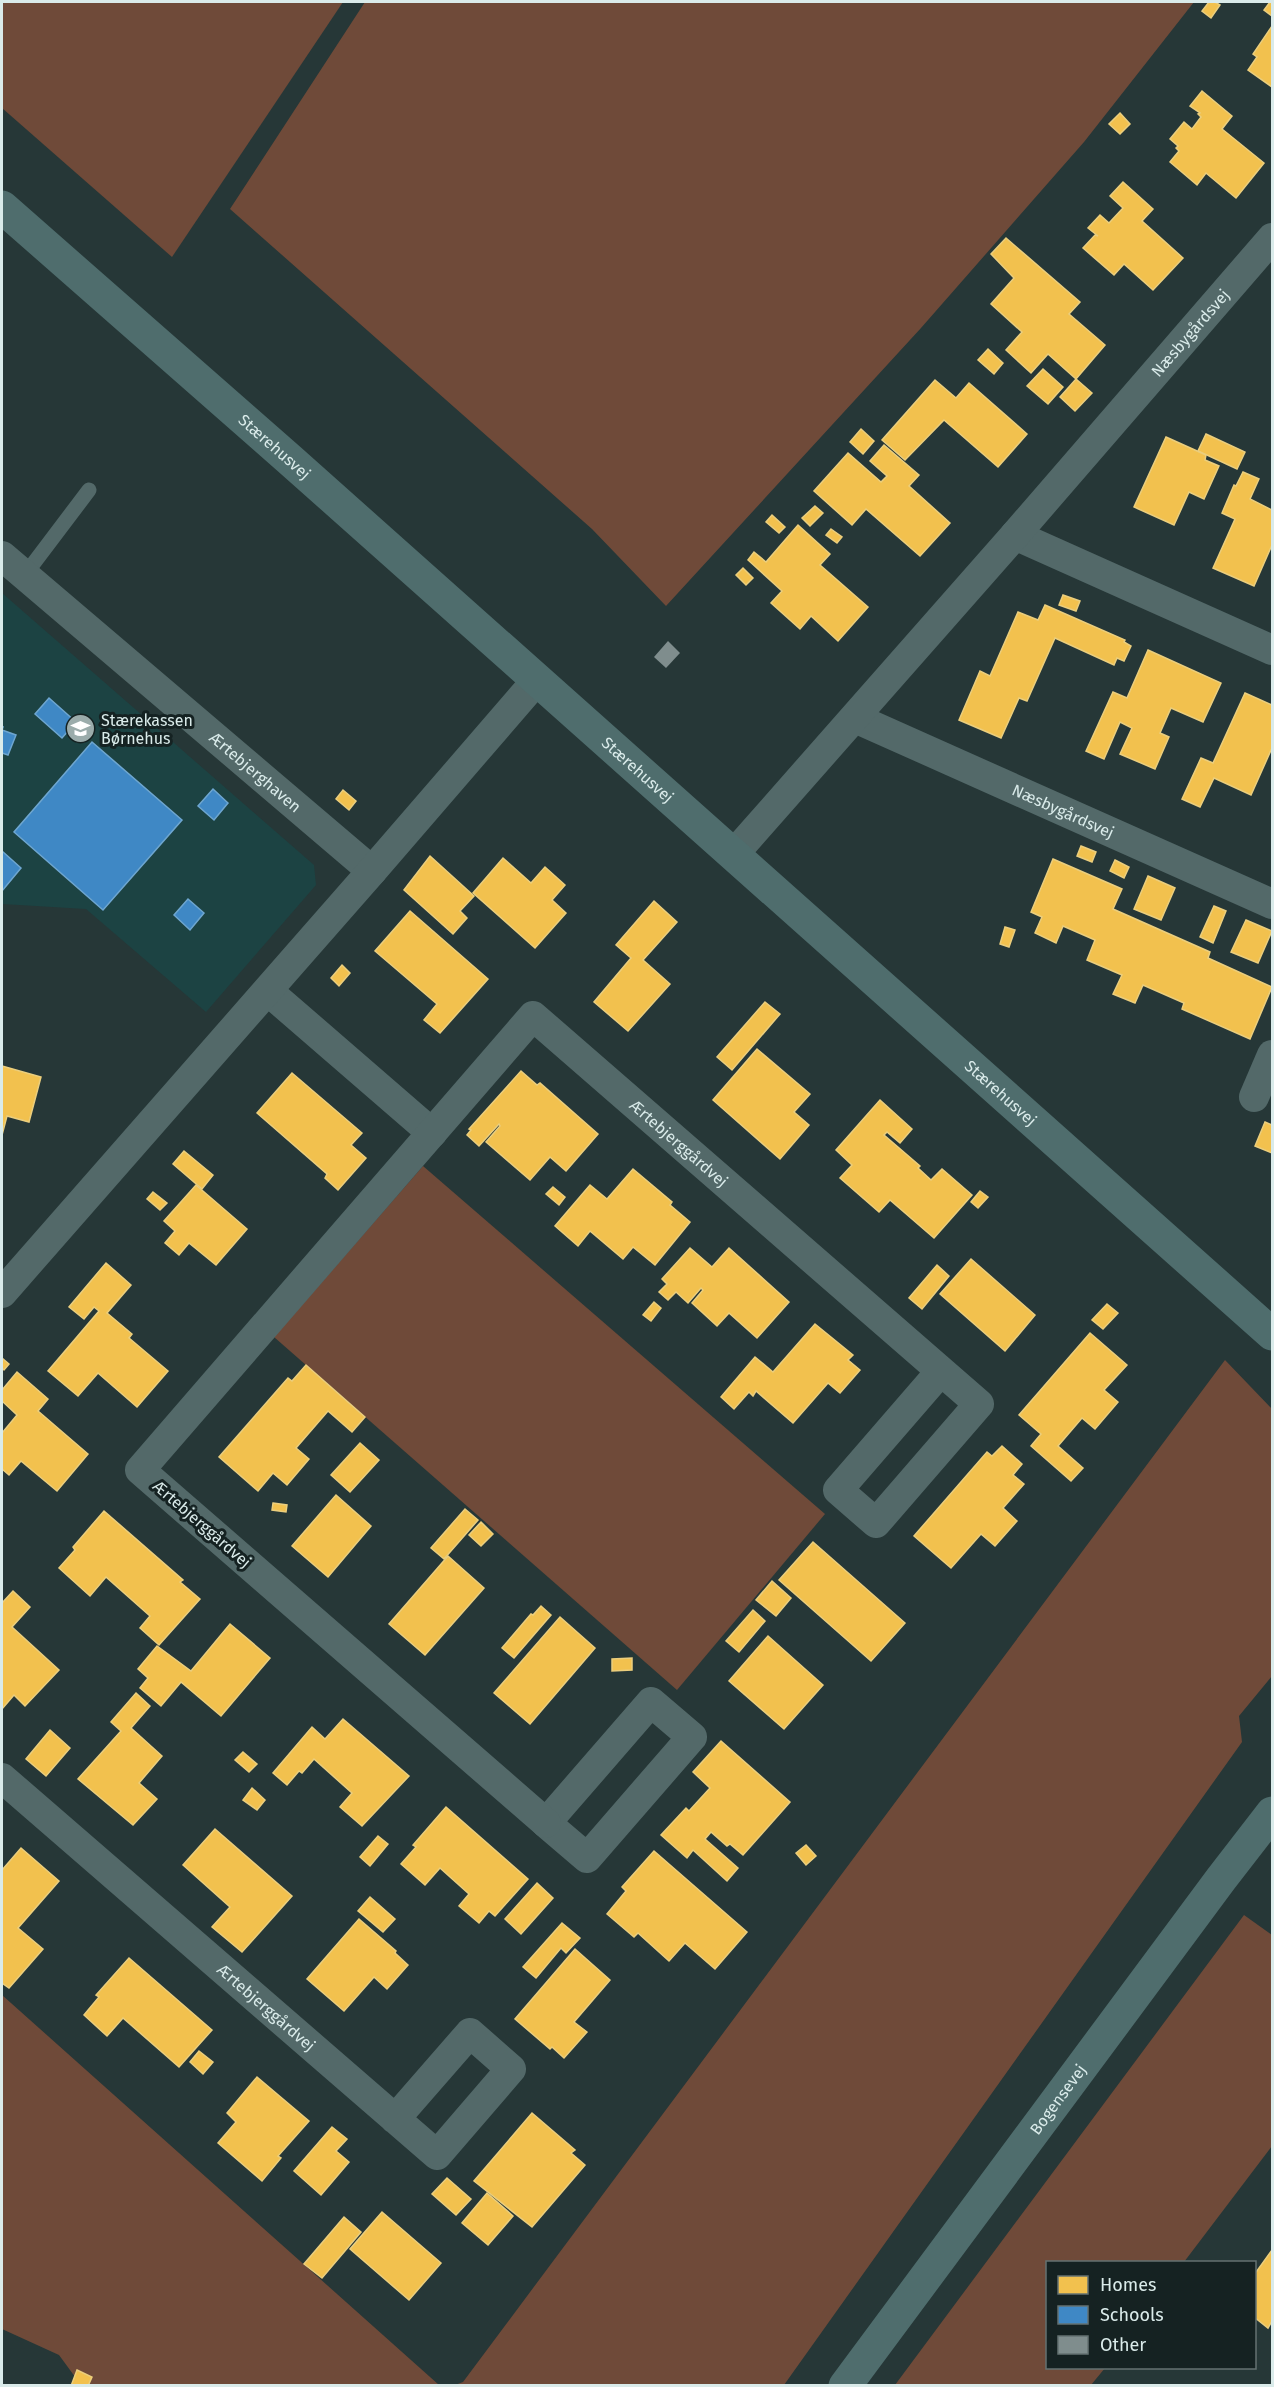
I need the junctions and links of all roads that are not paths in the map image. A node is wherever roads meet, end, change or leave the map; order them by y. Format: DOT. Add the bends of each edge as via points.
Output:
graph roads {
  1 [pos="2,207"];
  2 [pos="1272,238"];
  3 [pos="89,490"];
  4 [pos="1015,535"];
  5 [pos="2,556"];
  6 [pos="24,576"];
  7 [pos="1272,650"];
  8 [pos="537,680"];
  9 [pos="855,717"];
  10 [pos="733,855"];
  11 [pos="372,872"];
  12 [pos="1272,904"];
  13 [pos="268,990"];
  14 [pos="1272,1055"];
  15 [pos="1254,1097"];
  16 [pos="432,1133"];
  17 [pos="7,1278"];
  18 [pos="1272,1334"];
  19 [pos="941,1371"];
  20 [pos="2,1778"];
  21 [pos="1272,1814"];
  22 [pos="546,1823"];
  23 [pos="395,2119"];
  24 [pos="845,2385"];
  1 -- 8 [label="street, Stærehusvej"];
  2 -- 4 [label="street, Næsbygårdsvej"];
  3 -- 6 [label="lane"];
  4 -- 7 [label="street"];
  4 -- 9 [label="street, Næsbygårdsvej"];
  5 -- 6 [label="street, Ærtebjerghaven"];
  6 -- 11 [label="street, Ærtebjerghaven"];
  8 -- 10 [label="street, Stærehusvej"];
  8 -- 11 [label="street"];
  9 -- 10 [label="street, Næsbygårdsvej"];
  9 -- 12 [label="street, Næsbygårdsvej"];
  10 -- 18 [label="street, Stærehusvej"];
  11 -- 13 [label="street"];
  13 -- 16 [label="street"];
  13 -- 17 [label="street"];
  14 -- 15 [label="street"];
  16 -- 19 [label="street, Ærtebjerggårdvej" via="532,1016"];
  16 -- 22 [label="street, Ærtebjerggårdvej" via="140,1470"];
  19 -- 19 [label="street, Ærtebjerggårdvej" via="979,1404 876,1523 838,1490"];
  20 -- 23 [label="street, Ærtebjerggårdvej"];
  21 -- 24 [label="street, Bogensevej"];
  22 -- 22 [label="street, Ærtebjerggårdvej" via="587,1858 692,1737 651,1702"];
}
